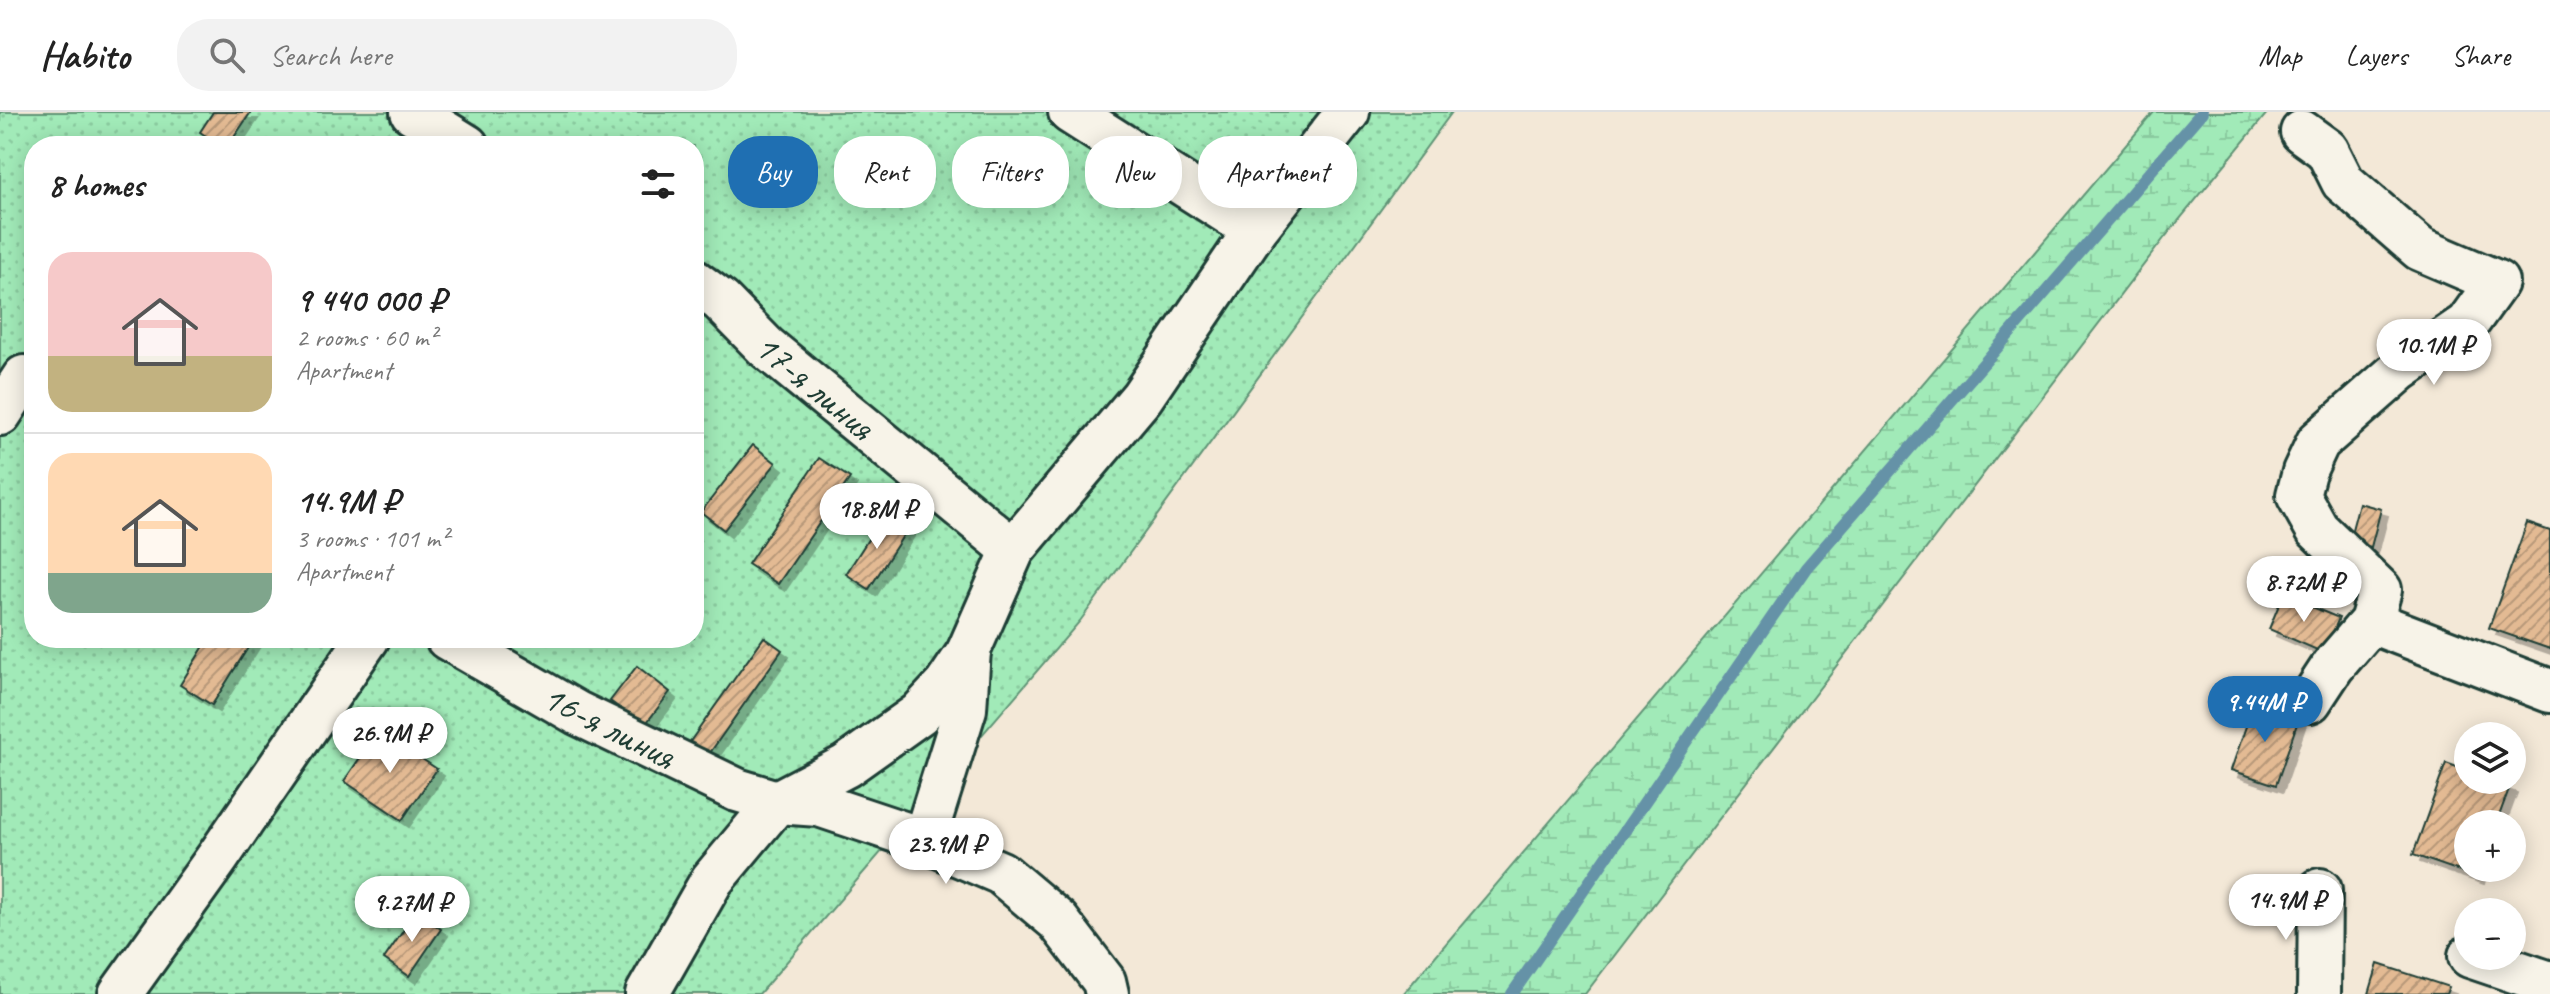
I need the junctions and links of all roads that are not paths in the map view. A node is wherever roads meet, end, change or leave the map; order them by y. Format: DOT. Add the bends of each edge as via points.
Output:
graph roads {
  1 [pos="412,112"];
  2 [pos="1070,112"];
  3 [pos="1348,112"];
  4 [pos="2302,132"];
  5 [pos="451,136"];
  6 [pos="1255,230"];
  7 [pos="704,288"];
  8 [pos="19,374"];
  9 [pos="0,414"];
  10 [pos="1013,550"];
  11 [pos="2371,622"];
  12 [pos="361,648"];
  13 [pos="465,648"];
  14 [pos="969,650"];
  15 [pos="2550,691"];
  16 [pos="2310,701"];
  17 [pos="777,802"];
  18 [pos="924,840"];
  19 [pos="2320,890"];
  20 [pos="2512,970"];
  21 [pos="2550,983"];
  22 [pos="120,994"];
  23 [pos="647,994"];
  24 [pos="1107,994"];
  25 [pos="2319,994"];
  1 -- 5 [label="street"];
  2 -- 6 [label="street"];
  3 -- 6 [label="street"];
  4 -- 11 [label="street" via="2327,150 2343,182 2420,249 2497,282 2467,324 2400,370 2318,442 2304,472 2298,495 2317,529 2380,590"];
  6 -- 10 [label="street" via="1142,397"];
  7 -- 10 [label="street, 17-я линия" via="766,347"];
  8 -- 9 [label="street"];
  10 -- 14 [label="street"];
  11 -- 15 [label="street"];
  11 -- 16 [label="street"];
  12 -- 22 [label="street"];
  13 -- 17 [label="street, 16-я линия" via="604,726 737,790"];
  14 -- 17 [label="street" via="919,714 846,766"];
  14 -- 18 [label="street" via="965,709"];
  17 -- 18 [label="street, 16-я линия" via="819,805"];
  17 -- 23 [label="street" via="712,880"];
  18 -- 24 [label="street, 16-я линия" via="1001,873 1058,921 1104,981"];
  19 -- 25 [label="street"];
  20 -- 21 [label="street"];
}
